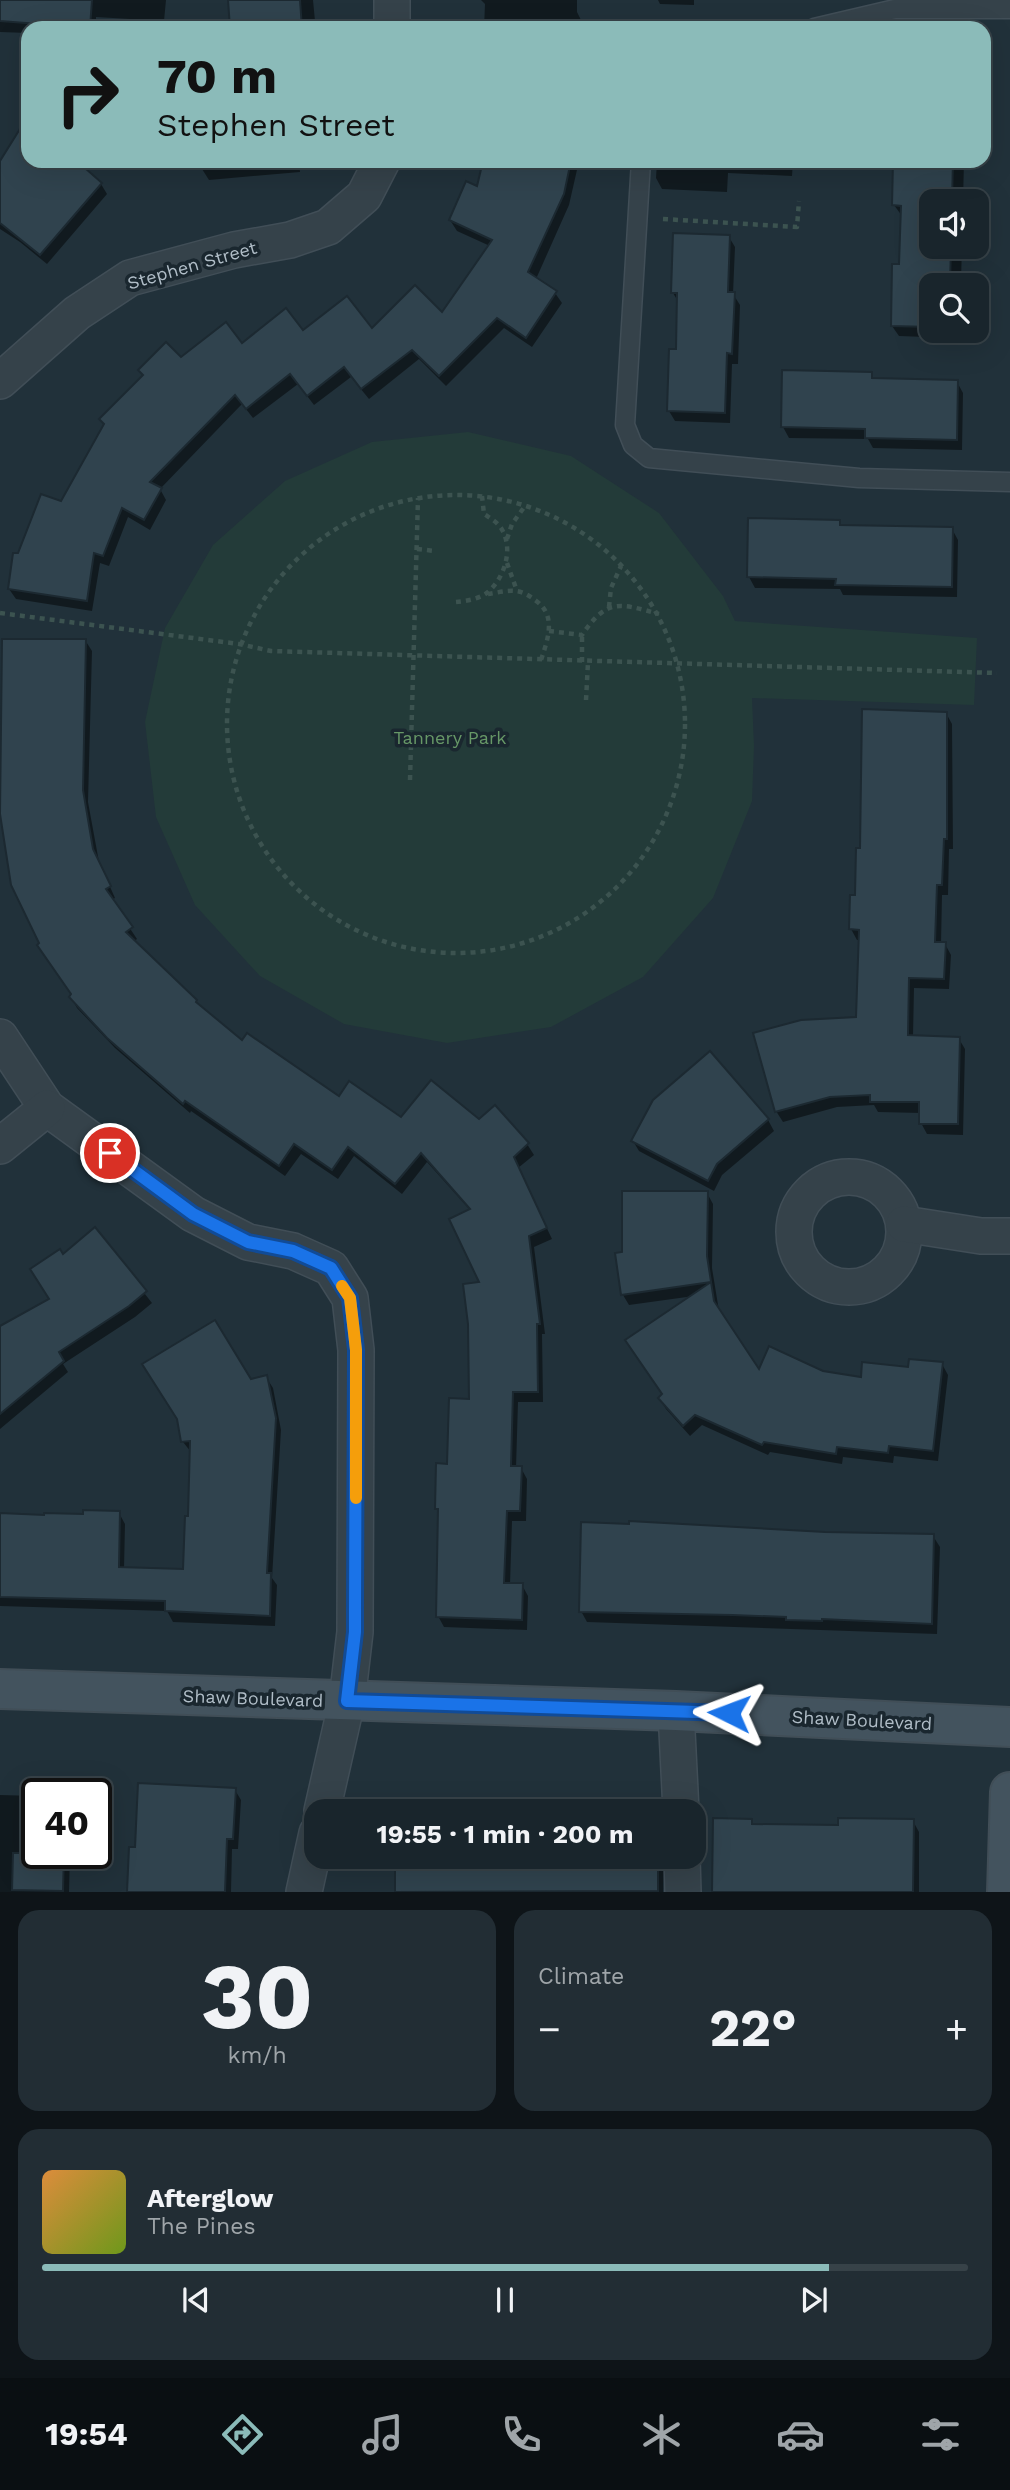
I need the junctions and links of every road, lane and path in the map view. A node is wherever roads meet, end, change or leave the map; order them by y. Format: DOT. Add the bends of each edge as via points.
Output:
graph roads {
  1 [pos="392,0"];
  2 [pos="1010,9"];
  3 [pos="392,21"];
  4 [pos="844,21"];
  5 [pos="378,168"];
  6 [pos="642,168"];
  7 [pos="799,201"];
  8 [pos="638,218"];
  9 [pos="0,381"];
  10 [pos="1010,482"];
  11 [pos="482,496"];
  12 [pos="418,498"];
  13 [pos="525,506"];
  14 [pos="507,540"];
  15 [pos="417,549"];
  16 [pos="435,551"];
  17 [pos="507,563"];
  18 [pos="621,566"];
  19 [pos="517,591"];
  20 [pos="487,594"];
  21 [pos="456,602"];
  22 [pos="609,607"];
  23 [pos="0,613"];
  24 [pos="659,614"];
  25 [pos="549,631"];
  26 [pos="582,635"];
  27 [pos="239,644"];
  28 [pos="414,656"];
  29 [pos="541,660"];
  30 [pos="585,662"];
  31 [pos="677,665"];
  32 [pos="997,673"];
  33 [pos="586,700"];
  34 [pos="410,780"];
  35 [pos="0,1037"];
  36 [pos="47,1108"];
  37 [pos="0,1146"];
  38 [pos="904,1224"];
  39 [pos="1010,1236"];
  40 [pos="0,1689"];
  41 [pos="347,1701"];
  42 [pos="676,1711"];
  43 [pos="1010,1727"];
  44 [pos="1010,1792"];
  45 [pos="325,1799"];
  46 [pos="680,1799"];
  47 [pos="308,1869"];
  48 [pos="682,1869"];
  49 [pos="303,1892"];
  50 [pos="682,1892"];
  51 [pos="1007,1892"];
  1 -- 3 [label="street"];
  2 -- 4 [label="lane" via="895,9"];
  5 -- 9 [label="street, Stephen Street" via="364,196 328,227 130,278 76,313"];
  6 -- 8 [label="lane"];
  7 -- 8 [label="path" via="797,227"];
  8 -- 10 [label="lane" via="625,425 633,445 649,458 859,478"];
  11 -- 12 [label="path"];
  11 -- 13 [label="path"];
  11 -- 14 [label="path" via="484,514"];
  12 -- 15 [label="path"];
  12 -- 27 [label="path" via="393,501 325,533 271,584"];
  13 -- 14 [label="path"];
  13 -- 18 [label="path" via="542,510 608,550"];
  14 -- 17 [label="path"];
  15 -- 16 [label="path"];
  15 -- 28 [label="path"];
  17 -- 19 [label="path"];
  17 -- 20 [label="path"];
  18 -- 22 [label="path"];
  18 -- 24 [label="path"];
  19 -- 20 [label="path"];
  19 -- 25 [label="path" via="545,608"];
  20 -- 21 [label="path"];
  22 -- 24 [label="path" via="625,605"];
  22 -- 26 [label="path"];
  23 -- 27 [label="path"];
  24 -- 31 [label="path"];
  25 -- 26 [label="path"];
  25 -- 29 [label="path"];
  26 -- 30 [label="path"];
  27 -- 28 [label="path" via="271,651"];
  27 -- 31 [label="path" via="224,725 237,798 272,864 327,915 397,947 474,954 549,935 614,893 660,832 685,759 684,682"];
  28 -- 29 [label="path"];
  28 -- 34 [label="path"];
  29 -- 30 [label="path"];
  30 -- 31 [label="path"];
  30 -- 33 [label="path"];
  31 -- 32 [label="path"];
  35 -- 36 [label="street"];
  36 -- 37 [label="street"];
  36 -- 41 [label="street" via="193,1214 248,1242 293,1251 331,1268 350,1298 356,1350 355,1632"];
  38 -- 39 [label="street" via="981,1237"];
  40 -- 41 [label="street, Shaw Boulevard"];
  41 -- 42 [label="street, Shaw Boulevard"];
  41 -- 45 [label="street"];
  42 -- 43 [label="street, Shaw Boulevard"];
  42 -- 46 [label="street"];
  44 -- 51 [label="street"];
  47 -- 49 [label="street"];
  48 -- 50 [label="street"];
}
